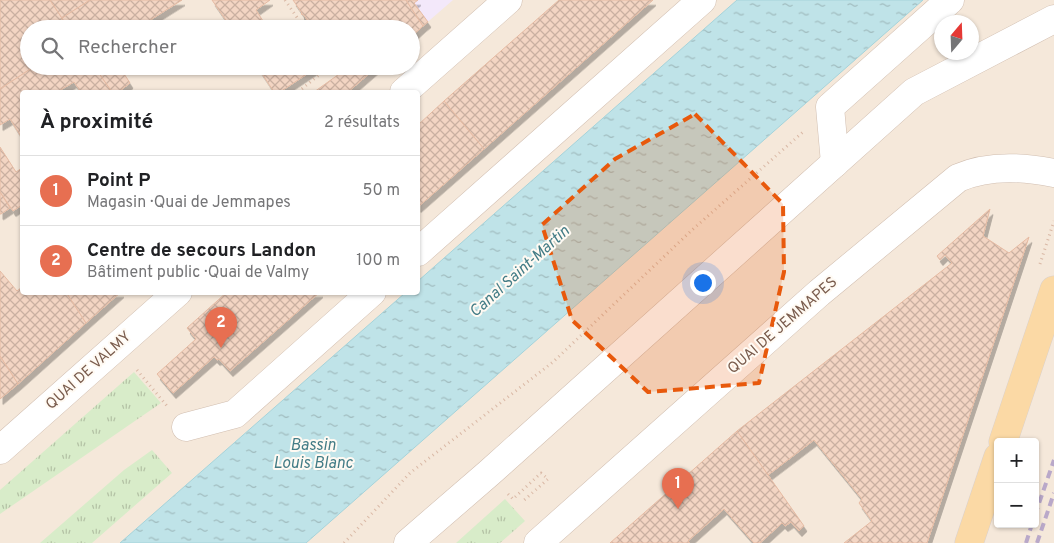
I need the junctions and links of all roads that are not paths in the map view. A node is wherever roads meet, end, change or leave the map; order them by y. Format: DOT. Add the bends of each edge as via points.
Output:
graph roads {
  1 [pos="508,0"];
  2 [pos="702,0"];
  3 [pos="950,0"];
  4 [pos="1054,19"];
  5 [pos="406,90"];
  6 [pos="835,163"];
  7 [pos="1054,174"];
  8 [pos="420,250"];
  9 [pos="1054,290"];
  10 [pos="175,295"];
  11 [pos="369,295"];
  12 [pos="186,427"];
  13 [pos="1004,438"];
  14 [pos="0,450"];
  15 [pos="994,468"];
  16 [pos="408,543"];
  17 [pos="538,543"];
  18 [pos="968,543"];
  1 -- 5 [label="street"];
  2 -- 8 [label="street"];
  3 -- 6 [label="street" via="830,107"];
  4 -- 6 [label="street" via="914,92"];
  6 -- 16 [label="street"];
  7 -- 17 [label="street, QUAI DE JEMMAPES" via="1005,168 958,178 819,293"];
  9 -- 13 [label="main road"];
  10 -- 14 [label="street, QUAI DE VALMY"];
  11 -- 12 [label="street" via="235,414"];
  15 -- 18 [label="main road"];
}
